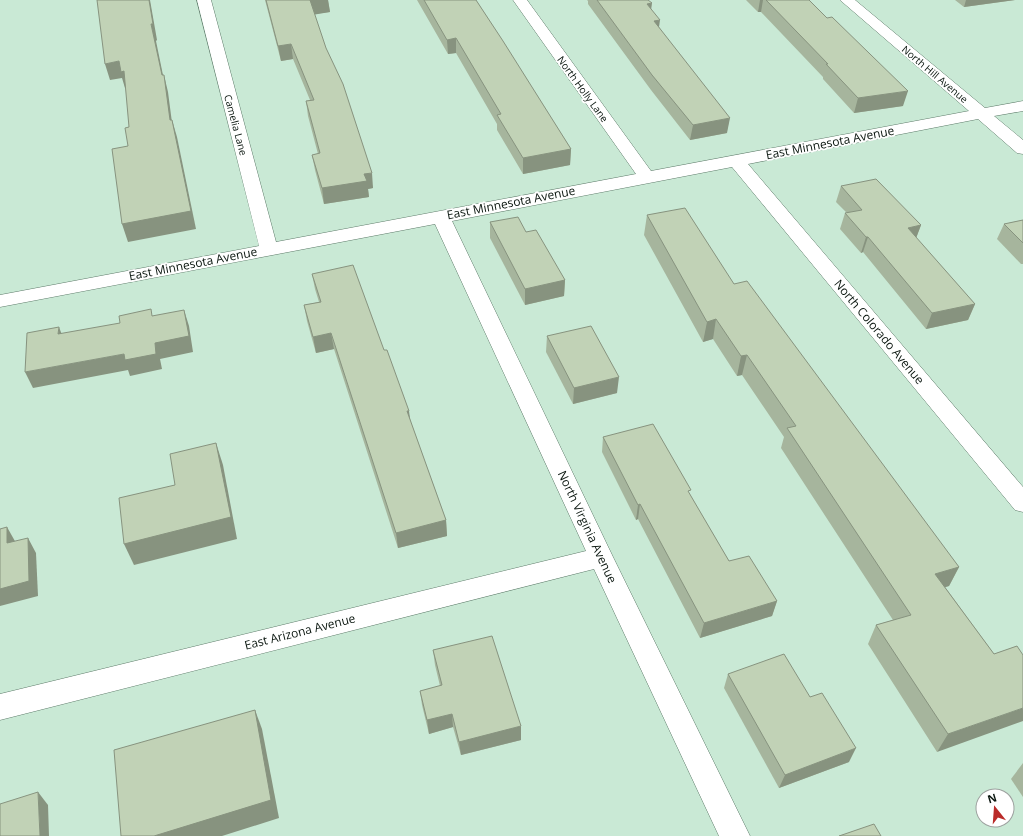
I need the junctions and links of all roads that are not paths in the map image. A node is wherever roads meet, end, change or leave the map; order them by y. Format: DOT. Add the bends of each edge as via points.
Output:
graph roads {
  1 [pos="204,0"];
  2 [pos="520,0"];
  3 [pos="847,0"];
  4 [pos="1023,106"];
  5 [pos="982,114"];
  6 [pos="1023,149"];
  7 [pos="736,160"];
  8 [pos="647,178"];
  9 [pos="441,217"];
  10 [pos="269,250"];
  11 [pos="0,301"];
  12 [pos="1023,502"];
  13 [pos="601,557"];
  14 [pos="0,707"];
  15 [pos="735,836"];
  1 -- 10 [label="street, Camelia Lane"];
  2 -- 8 [label="street, North Holly Lane"];
  3 -- 5 [label="street, North Hill Avenue"];
  4 -- 5 [label="street, East Minnesota Avenue"];
  5 -- 6 [label="street, North Hill Avenue"];
  5 -- 7 [label="street, East Minnesota Avenue"];
  7 -- 8 [label="street, East Minnesota Avenue"];
  7 -- 12 [label="street, North Colorado Avenue"];
  8 -- 9 [label="street, East Minnesota Avenue"];
  9 -- 10 [label="street, East Minnesota Avenue"];
  9 -- 13 [label="street, North Virginia Avenue"];
  10 -- 11 [label="street, East Minnesota Avenue"];
  13 -- 14 [label="street, East Arizona Avenue"];
  13 -- 15 [label="street, North Virginia Avenue"];
}
